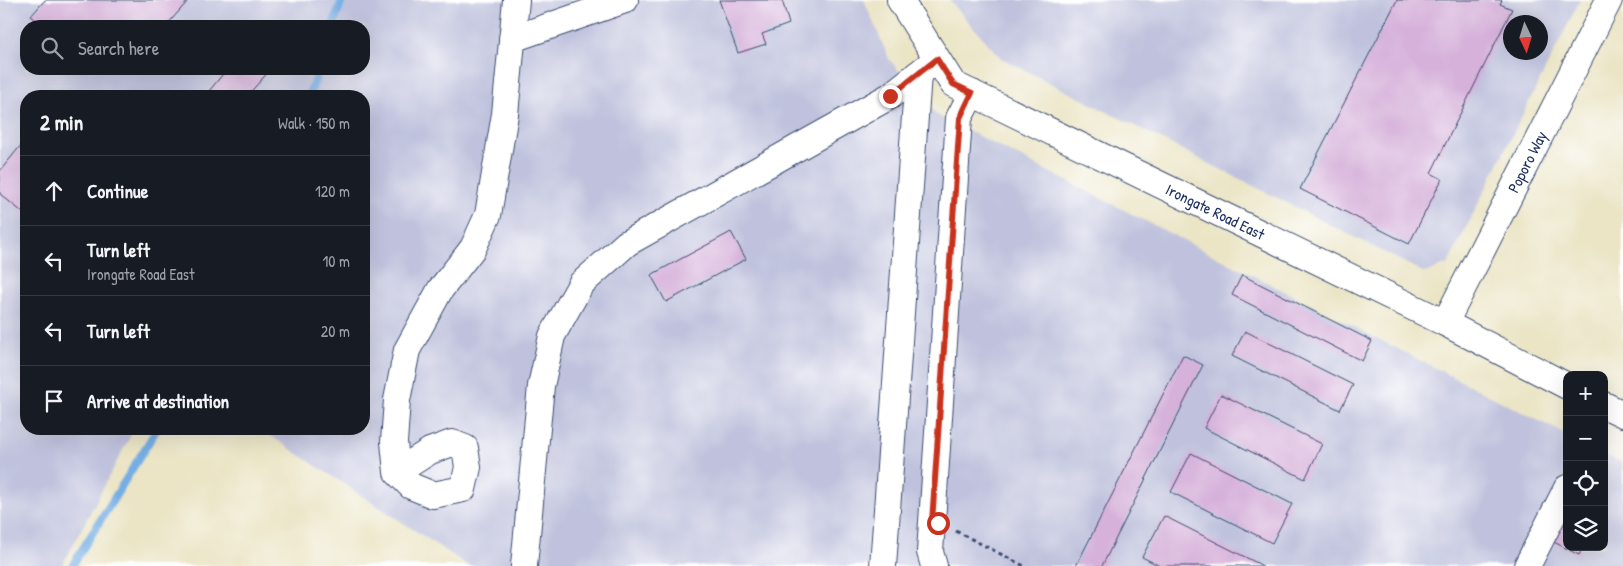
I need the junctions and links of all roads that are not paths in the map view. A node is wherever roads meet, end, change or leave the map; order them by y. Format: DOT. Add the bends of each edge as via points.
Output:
graph roads {
  1 [pos="516,0"];
  2 [pos="624,0"];
  3 [pos="900,0"];
  4 [pos="1609,0"];
  5 [pos="512,39"];
  6 [pos="927,66"];
  7 [pos="972,93"];
  8 [pos="1445,324"];
  9 [pos="1563,384"];
  10 [pos="397,472"];
  11 [pos="1563,496"];
  12 [pos="524,566"];
  13 [pos="883,566"];
  14 [pos="934,566"];
  15 [pos="1527,566"];
  1 -- 5 [label="street"];
  2 -- 5 [label="street"];
  3 -- 6 [label="street, Irongate Road East"];
  4 -- 8 [label="street, Poporo Way"];
  5 -- 10 [label="street" via="505,114 488,215 473,248 440,290 407,350 397,400 394,442"];
  6 -- 7 [label="street, Irongate Road East"];
  6 -- 12 [label="street" via="890,96 627,243 581,284 552,336 540,386"];
  6 -- 13 [label="street"];
  7 -- 8 [label="street, Irongate Road East"];
  7 -- 14 [label="street" via="960,118 930,552"];
  8 -- 9 [label="street, Irongate Road East"];
  11 -- 15 [label="street"];
}
